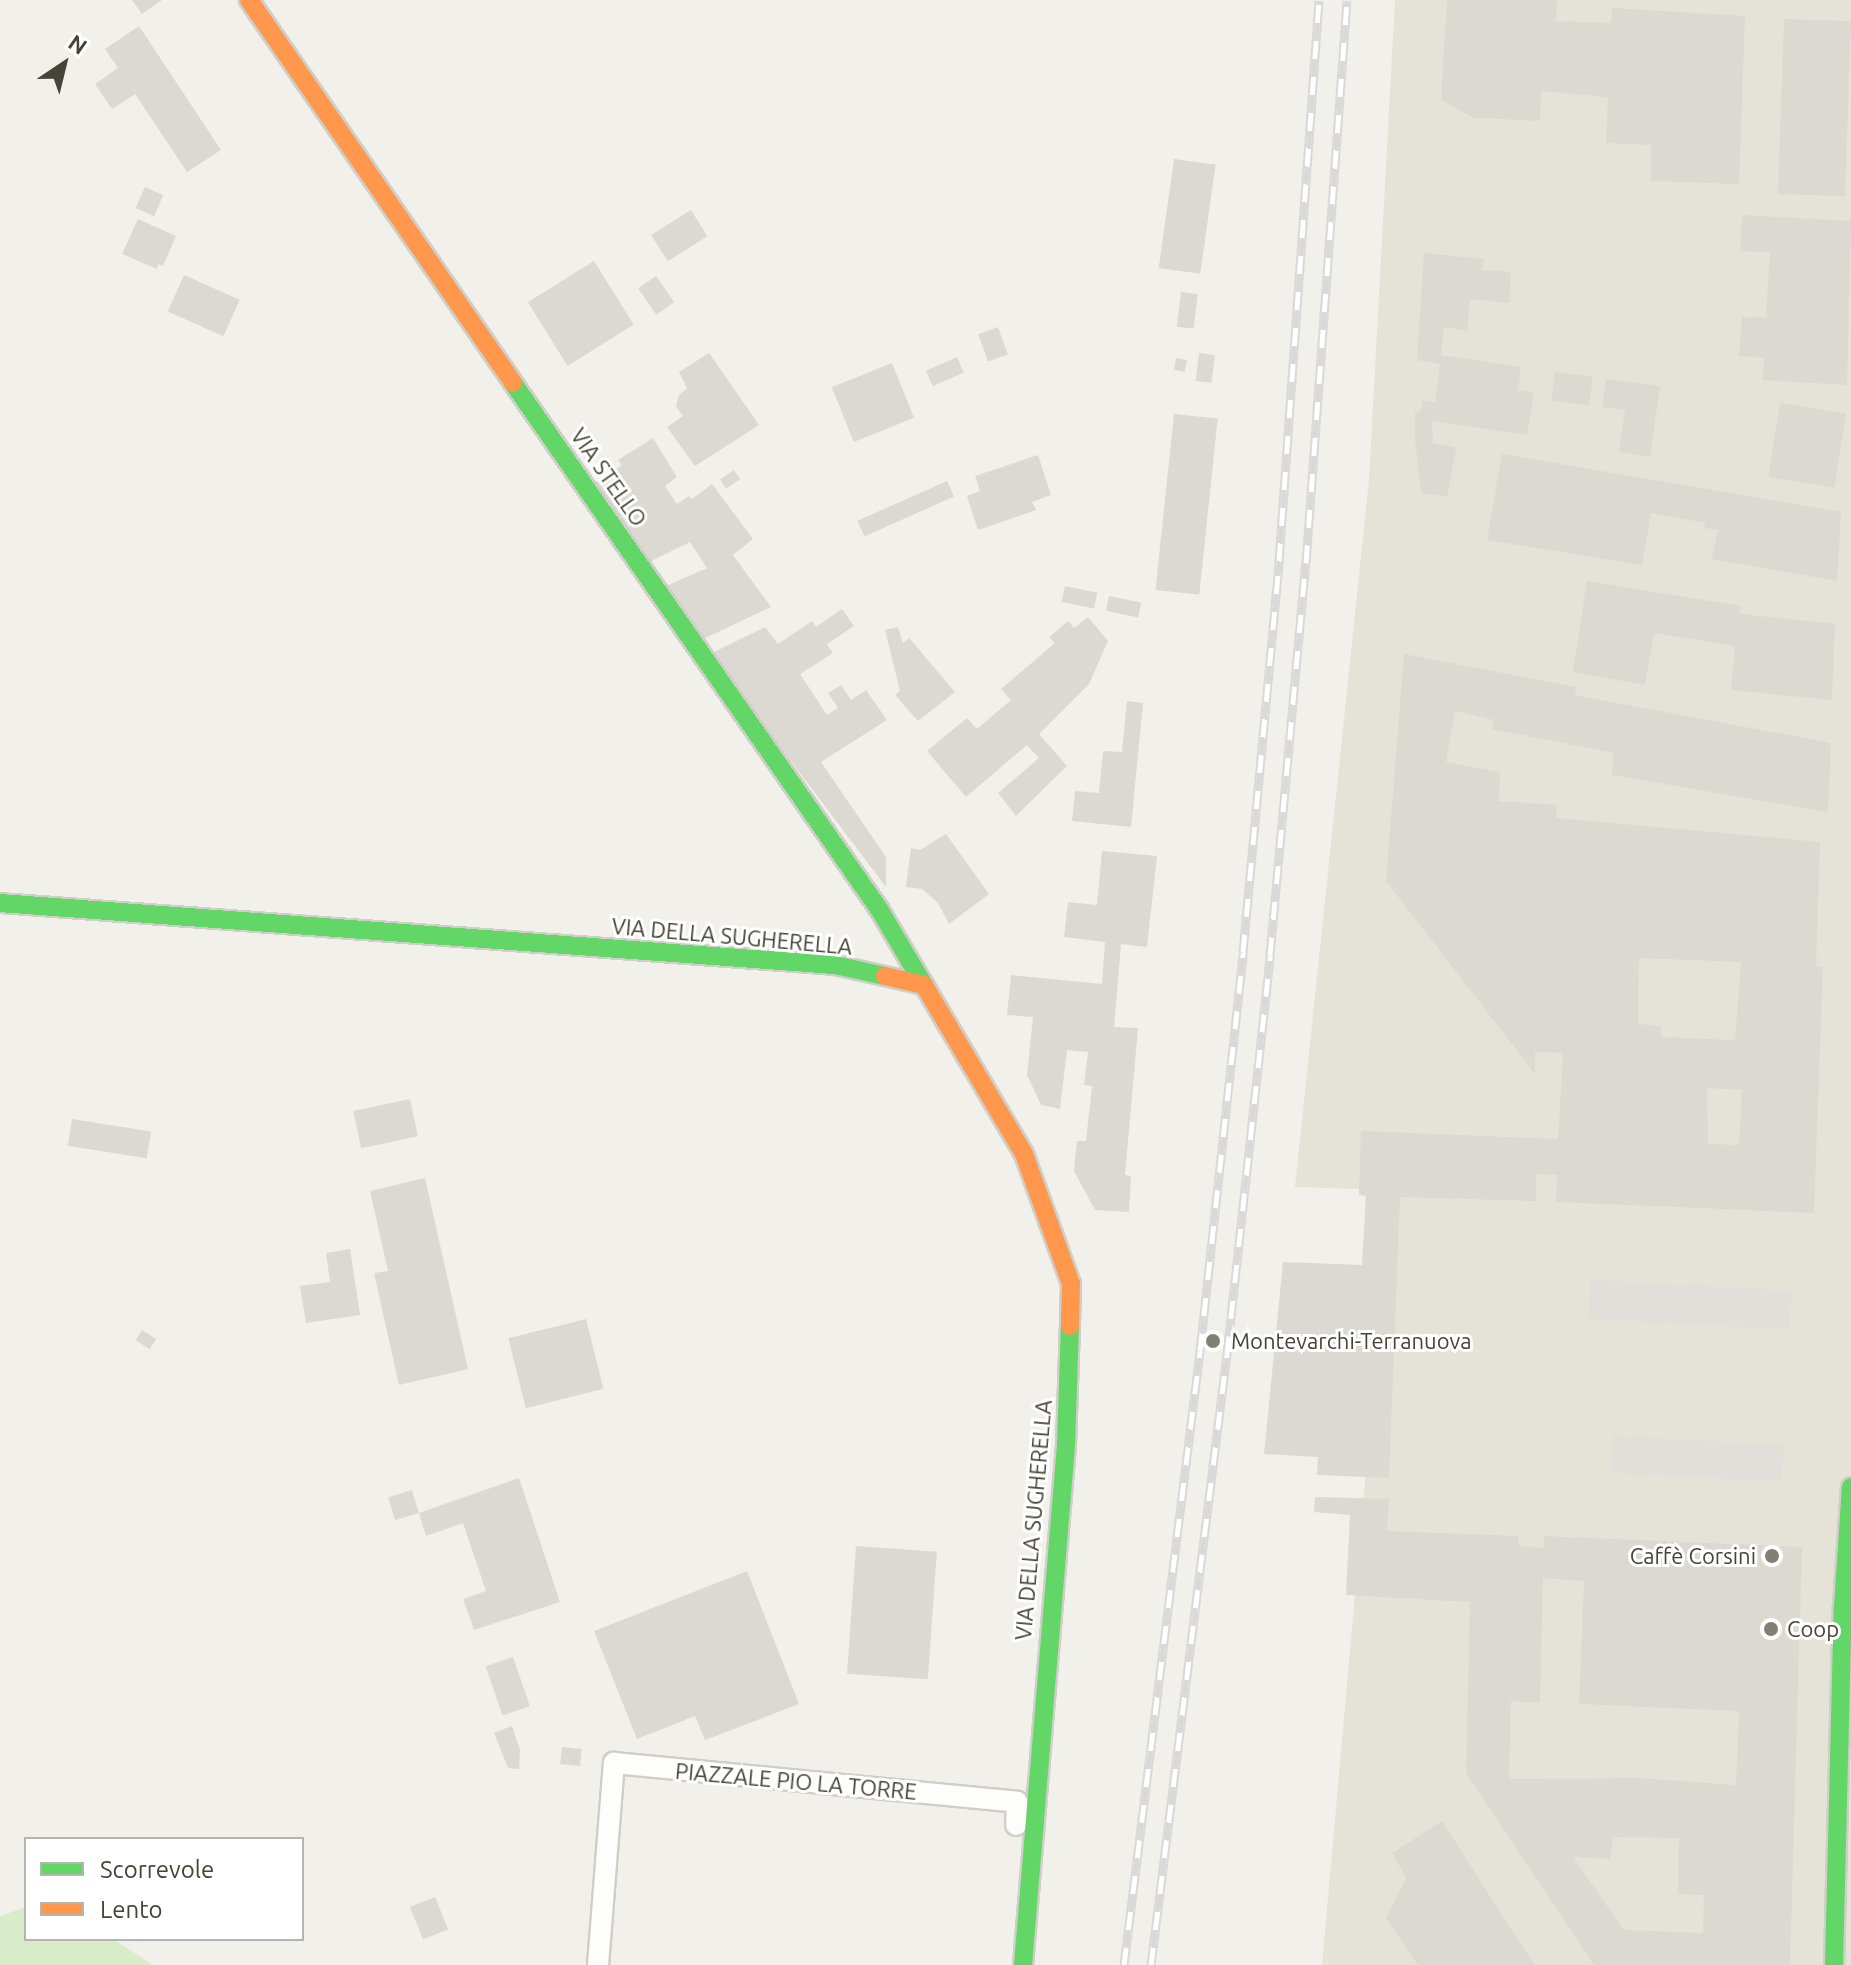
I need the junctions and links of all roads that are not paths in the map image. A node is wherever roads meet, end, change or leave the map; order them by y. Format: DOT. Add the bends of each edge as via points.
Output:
graph roads {
  1 [pos="249,0"];
  2 [pos="0,903"];
  3 [pos="924,985"];
  4 [pos="1851,1487"];
  5 [pos="598,1965"];
  6 [pos="1005,1965"];
  7 [pos="1023,1965"];
  8 [pos="1834,1965"];
  1 -- 3 [label="street, VIA STELLO" via="886,919"];
  2 -- 3 [label="street, VIA DELLA SUGHERELLA" via="835,965"];
  3 -- 7 [label="street, VIA DELLA SUGHERELLA" via="1024,1154 1071,1284 1066,1445"];
  4 -- 8 [label="street"];
  5 -- 6 [label="lane, PIAZZALE PIO LA TORRE" via="614,1763 1017,1802"];
}
